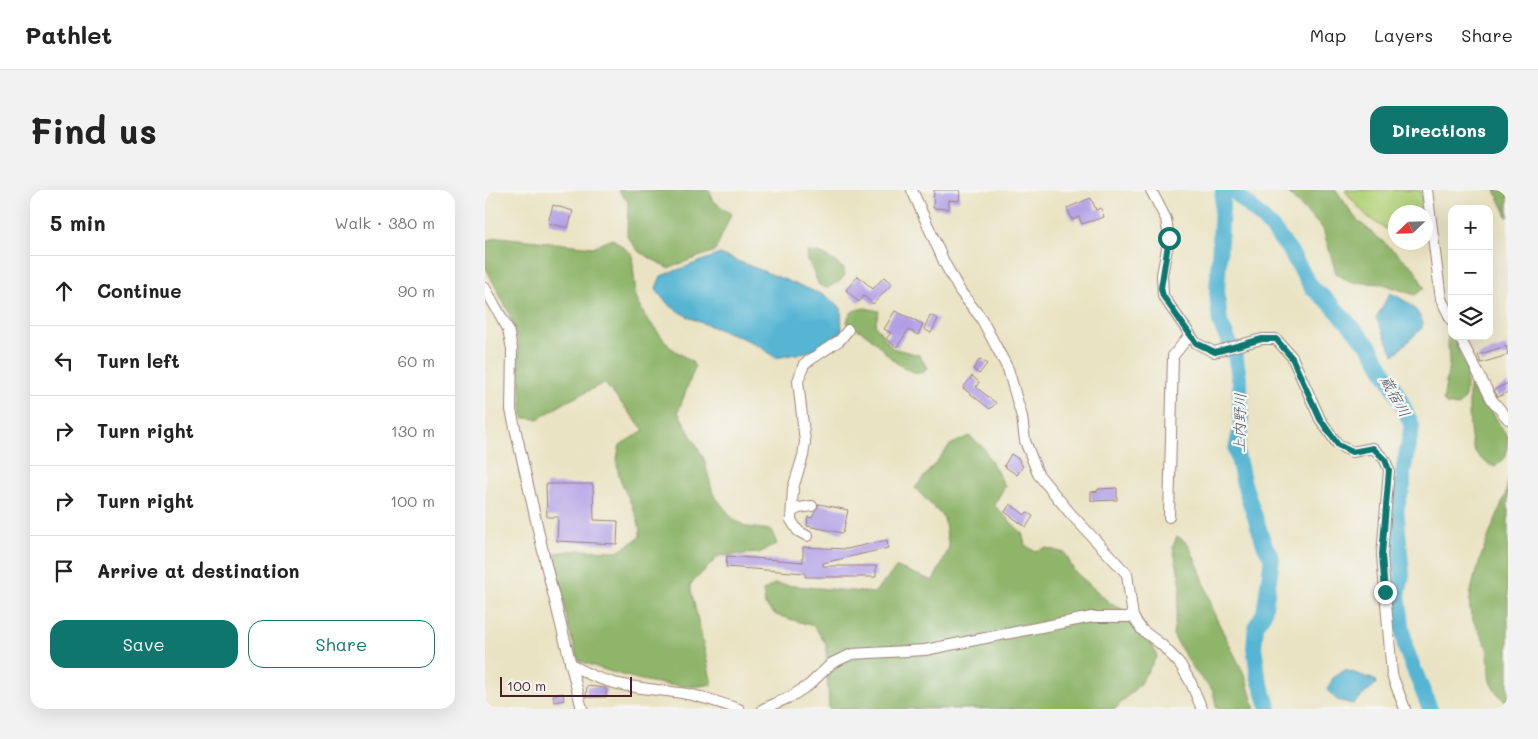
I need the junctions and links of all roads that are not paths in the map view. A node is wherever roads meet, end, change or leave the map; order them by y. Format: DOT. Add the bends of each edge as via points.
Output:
graph roads {
  1 [pos="912,190"];
  2 [pos="1151,190"];
  3 [pos="1427,190"];
  4 [pos="485,288"];
  5 [pos="1448,313"];
  6 [pos="848,330"];
  7 [pos="1190,335"];
  8 [pos="1461,340"];
  9 [pos="1508,418"];
  10 [pos="812,506"];
  11 [pos="793,511"];
  12 [pos="1169,517"];
  13 [pos="807,536"];
  14 [pos="1133,617"];
  15 [pos="570,664"];
  16 [pos="582,709"];
  17 [pos="739,709"];
  18 [pos="763,709"];
  19 [pos="1202,709"];
  20 [pos="1405,709"];
  1 -- 14 [label="street" via="945,264 981,318 1008,369 1022,417 1025,441 1038,474 1070,514 1127,574"];
  2 -- 7 [label="street" via="1167,218 1169,238 1161,288 1163,296"];
  3 -- 5 [label="street" via="1441,299"];
  4 -- 15 [label="street" via="508,329 512,349 511,410"];
  6 -- 11 [label="street" via="840,340 804,364 801,371 799,393 805,442 793,488"];
  7 -- 12 [label="street" via="1173,356"];
  7 -- 20 [label="street" via="1196,343 1215,352 1262,339 1276,339 1292,358 1320,419 1338,445 1352,452 1373,448 1385,460 1389,470 1382,555 1389,646 1392,675"];
  8 -- 9 [label="street" via="1492,400"];
  10 -- 11 [label="street"];
  11 -- 13 [label="street" via="791,520 794,526"];
  14 -- 18 [label="street" via="1092,617 925,650 852,654 832,663 809,685 790,697"];
  14 -- 19 [label="street" via="1142,630 1180,664"];
  15 -- 16 [label="street"];
  15 -- 17 [label="street" via="587,676 610,683 690,695"];
}
